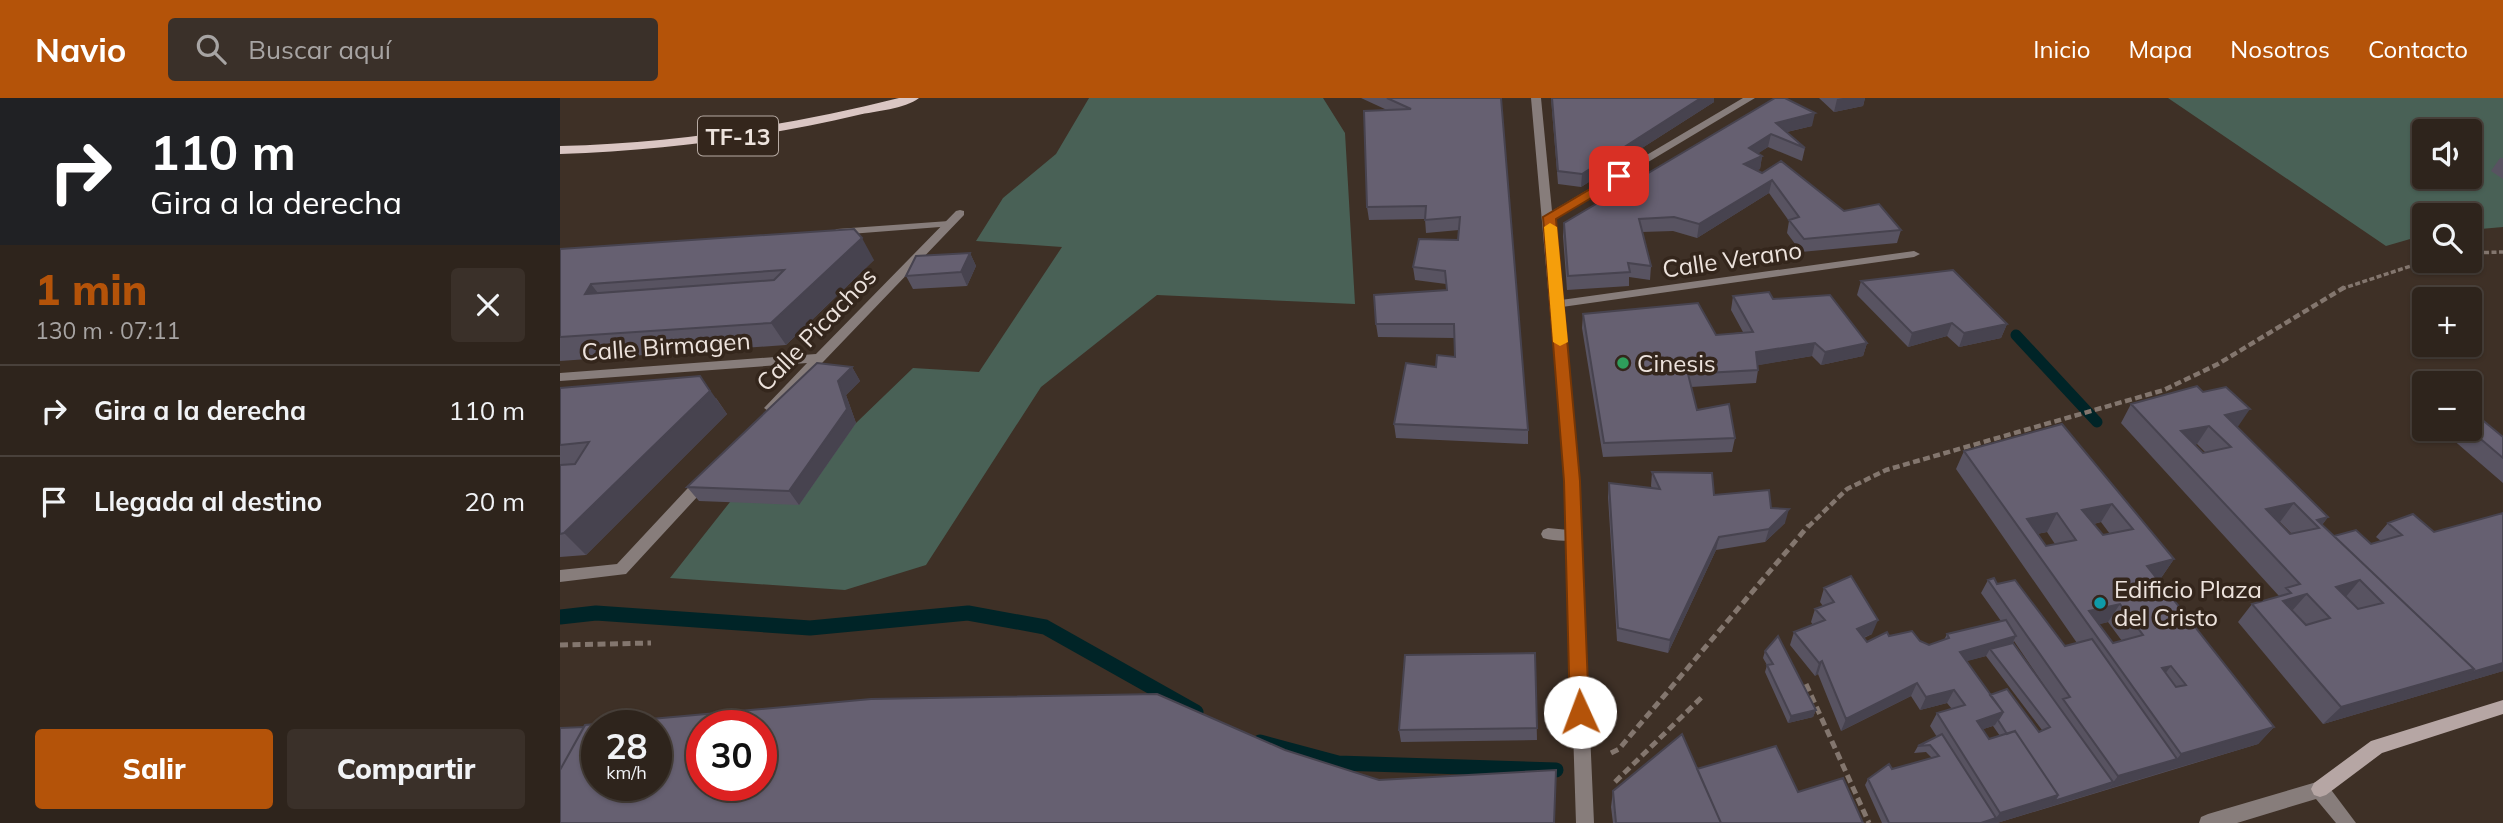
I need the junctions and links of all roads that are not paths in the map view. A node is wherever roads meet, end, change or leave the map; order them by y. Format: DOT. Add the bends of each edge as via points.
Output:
graph roads {
  1 [pos="913,98"];
  2 [pos="1536,98"];
  3 [pos="1750,98"];
  4 [pos="560,150"];
  5 [pos="960,213"];
  6 [pos="1549,217"];
  7 [pos="948,224"];
  8 [pos="824,233"];
  9 [pos="1914,254"];
  10 [pos="1556,304"];
  11 [pos="818,358"];
  12 [pos="560,377"];
  13 [pos="762,418"];
  14 [pos="715,469"];
  15 [pos="1548,534"];
  16 [pos="1574,535"];
  17 [pos="560,576"];
  18 [pos="2503,707"];
  19 [pos="2320,789"];
  20 [pos="1585,823"];
  21 [pos="2208,823"];
  22 [pos="2347,823"];
  1 -- 4 [label="main road, TF-13" via="782,129 688,143"];
  2 -- 6 [label="street"];
  3 -- 6 [label="street"];
  5 -- 7 [label="street, Calle Picachos"];
  6 -- 10 [label="street"];
  7 -- 8 [label="street"];
  7 -- 11 [label="street, Calle Picachos"];
  9 -- 10 [label="street, Calle Verano"];
  10 -- 16 [label="street"];
  11 -- 12 [label="street, Calle Birmagen"];
  11 -- 13 [label="street, Calle Picachos"];
  14 -- 17 [label="street" via="621,569"];
  15 -- 16 [label="street"];
  16 -- 20 [label="street"];
  18 -- 19 [label="street" via="2377,747"];
  19 -- 21 [label="street"];
  19 -- 22 [label="street"];
}
